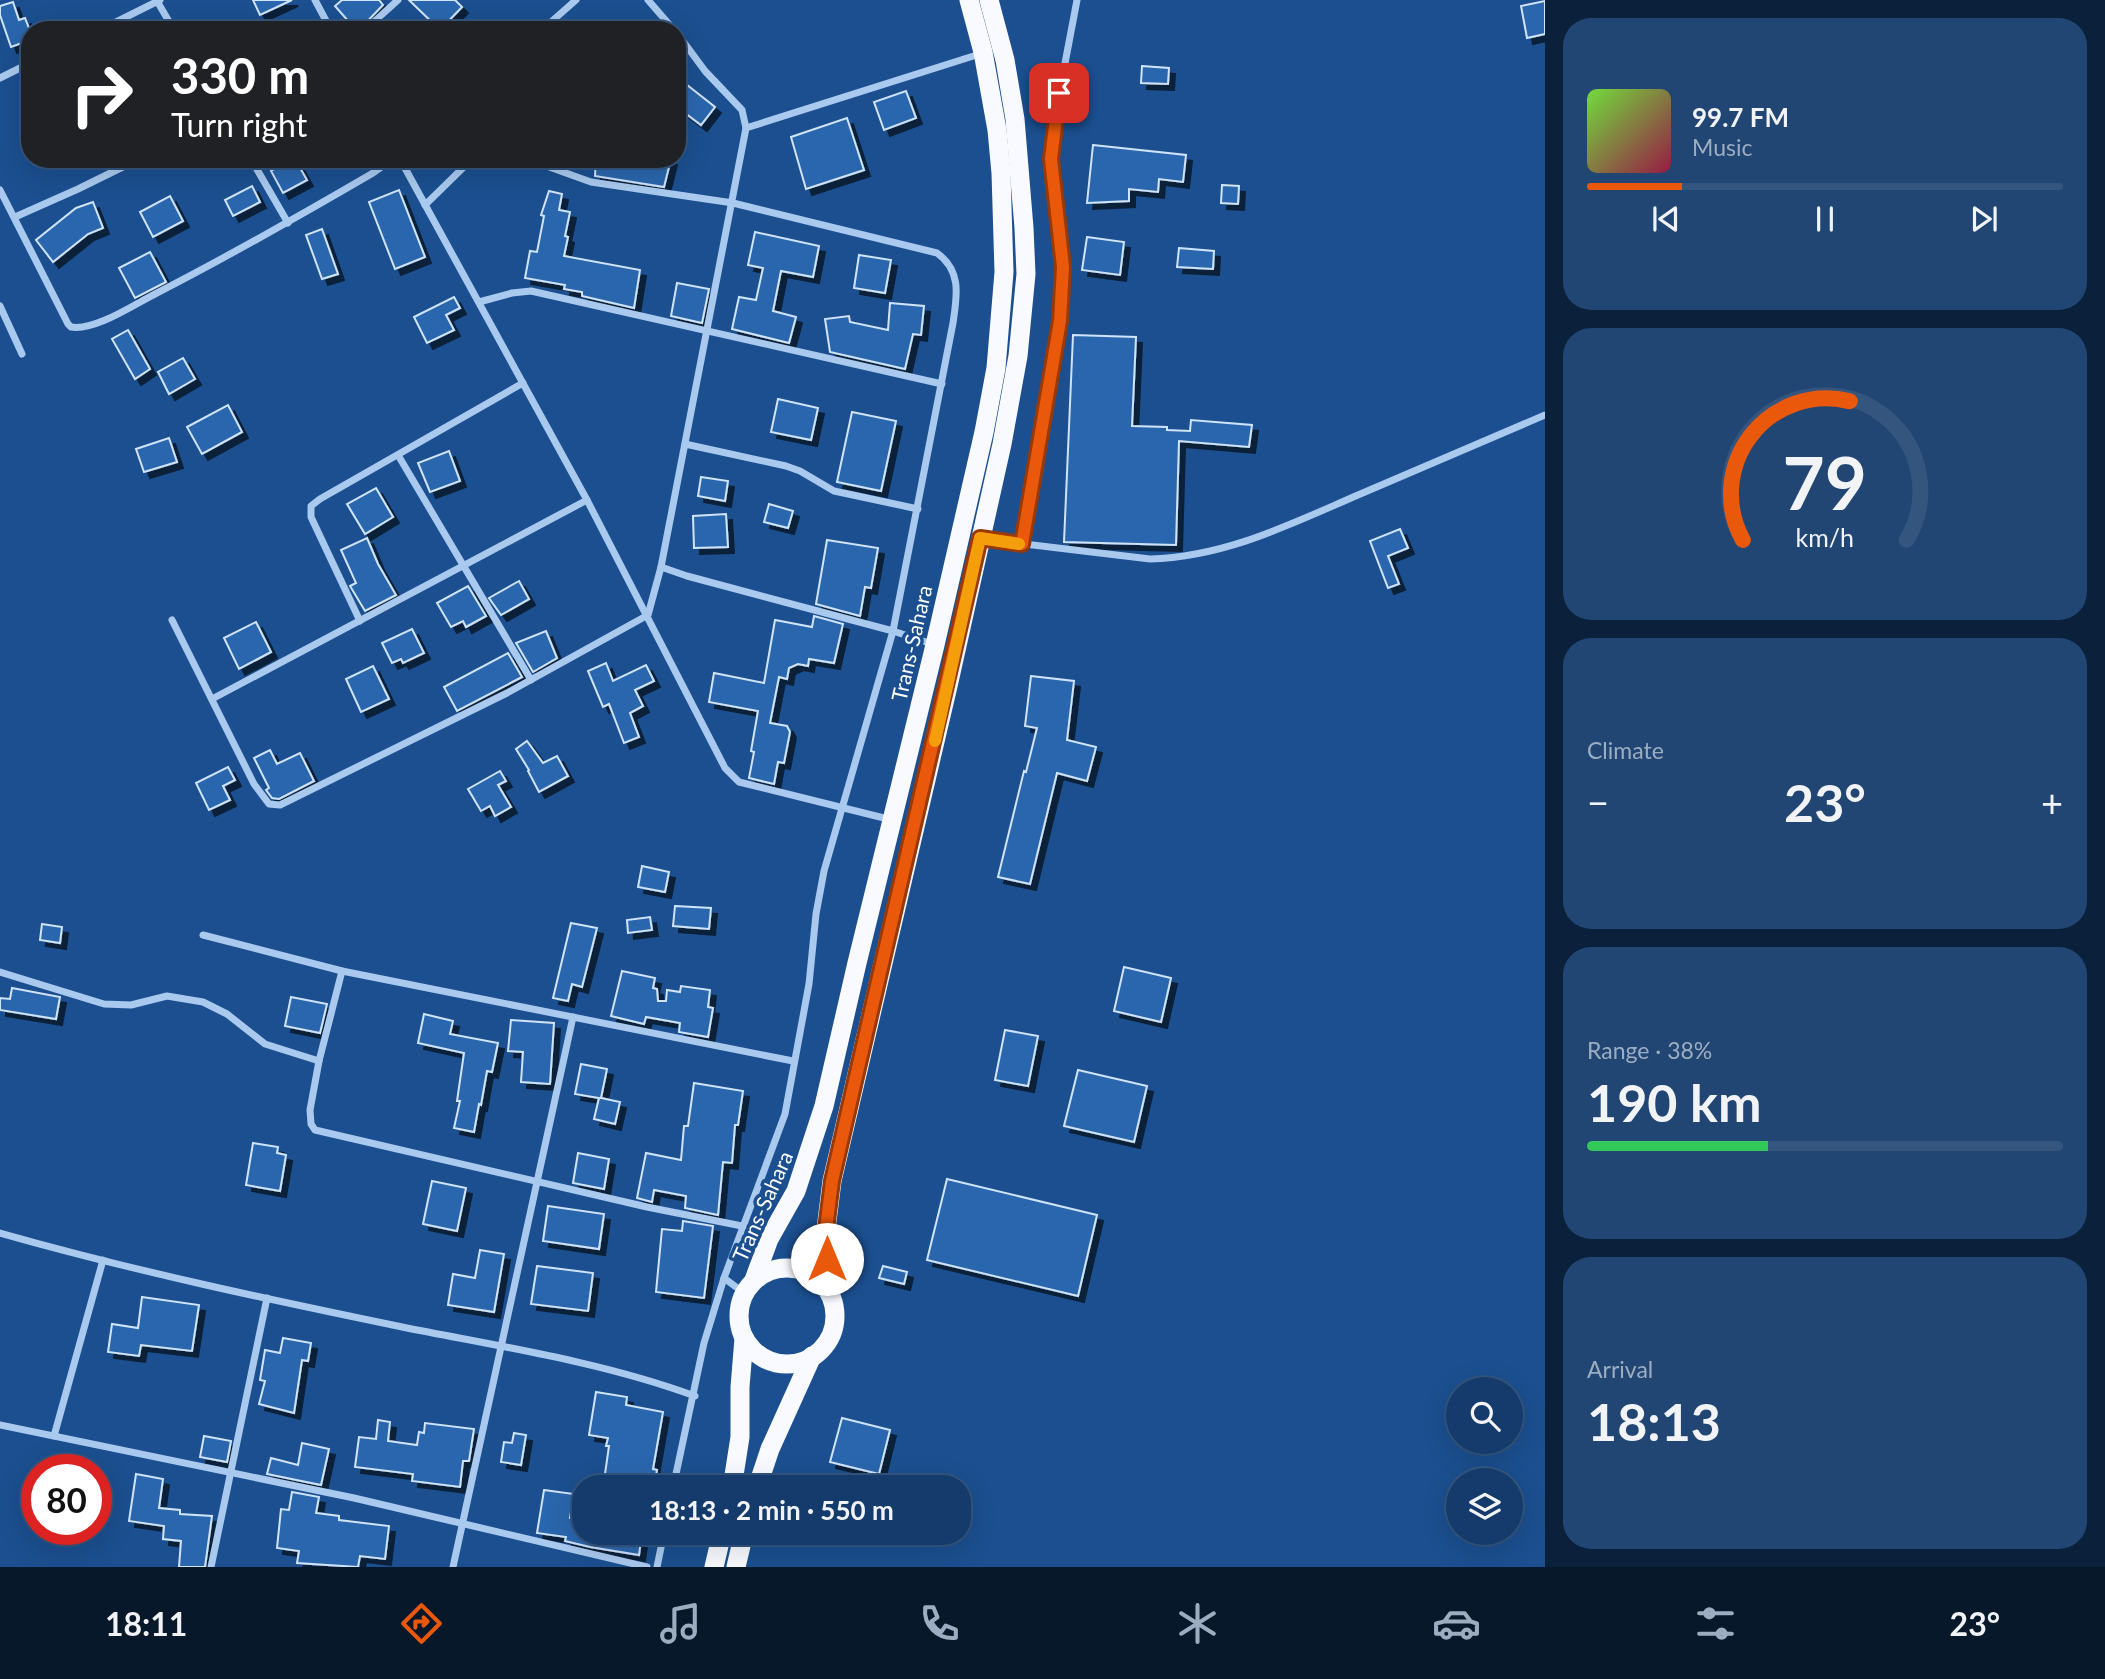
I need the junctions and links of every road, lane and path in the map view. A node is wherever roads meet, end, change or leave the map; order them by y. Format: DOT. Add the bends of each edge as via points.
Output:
graph roads {
  1 [pos="315,0"];
  2 [pos="398,0"];
  3 [pos="576,0"];
  4 [pos="648,0"];
  5 [pos="969,0"];
  6 [pos="989,0"];
  7 [pos="1077,0"];
  8 [pos="158,1"];
  9 [pos="118,21"];
  10 [pos="169,21"];
  11 [pos="326,21"];
  12 [pos="375,21"];
  13 [pos="552,21"];
  14 [pos="667,21"];
  15 [pos="686,47"];
  16 [pos="983,52"];
  17 [pos="21,68"];
  18 [pos="0,78"];
  19 [pos="746,128"];
  20 [pos="120,168"];
  21 [pos="256,168"];
  22 [pos="378,168"];
  23 [pos="405,168"];
  24 [pos="463,168"];
  25 [pos="552,168"];
  26 [pos="0,190"];
  27 [pos="733,203"];
  28 [pos="425,205"];
  29 [pos="15,217"];
  30 [pos="288,223"];
  31 [pos="479,302"];
  32 [pos="0,306"];
  33 [pos="707,333"];
  34 [pos="22,354"];
  35 [pos="523,383"];
  36 [pos="942,384"];
  37 [pos="1545,415"];
  38 [pos="685,444"];
  39 [pos="398,455"];
  40 [pos="587,500"];
  41 [pos="918,509"];
  42 [pos="980,538"];
  43 [pos="1022,544"];
  44 [pos="464,566"];
  45 [pos="661,567"];
  46 [pos="648,615"];
  47 [pos="172,620"];
  48 [pos="360,621"];
  49 [pos="893,631"];
  50 [pos="935,645"];
  51 [pos="531,680"];
  52 [pos="212,699"];
  53 [pos="843,807"];
  54 [pos="892,820"];
  55 [pos="203,935"];
  56 [pos="342,971"];
  57 [pos="0,972"];
  58 [pos="573,1017"];
  59 [pos="319,1061"];
  60 [pos="793,1061"];
  61 [pos="537,1181"];
  62 [pos="742,1226"];
  63 [pos="0,1233"];
  64 [pos="103,1260"];
  65 [pos="724,1278"];
  66 [pos="749,1286"];
  67 [pos="828,1289"];
  68 [pos="267,1298"];
  69 [pos="744,1338"];
  70 [pos="501,1347"];
  71 [pos="812,1356"];
  72 [pos="695,1396"];
  73 [pos="0,1424"];
  74 [pos="54,1436"];
  75 [pos="229,1471"];
  76 [pos="676,1475"];
  77 [pos="734,1475"];
  78 [pos="761,1475"];
  79 [pos="462,1523"];
  80 [pos="662,1545"];
  81 [pos="719,1545"];
  82 [pos="741,1545"];
  83 [pos="211,1567"];
  84 [pos="453,1567"];
  85 [pos="648,1567"];
  86 [pos="657,1567"];
  87 [pos="714,1567"];
  88 [pos="736,1567"];
  1 -- 11 [label="street"];
  2 -- 12 [label="street"];
  3 -- 13 [label="street"];
  4 -- 14 [label="street"];
  5 -- 16 [label="highway, Trans-Sahara"];
  6 -- 42 [label="highway" via="1015,119 1026,274 1018,356"];
  7 -- 43 [label="street" via="1051,159 1063,267 1060,321"];
  8 -- 9 [label="street"];
  8 -- 10 [label="street"];
  15 -- 19 [label="street" via="741,110"];
  16 -- 19 [label="street"];
  16 -- 50 [label="highway, Trans-Sahara" via="1001,173 1004,272 999,344 984,432"];
  17 -- 18 [label="street"];
  19 -- 27 [label="street"];
  20 -- 29 [label="street"];
  21 -- 30 [label="street"];
  22 -- 30 [label="street"];
  23 -- 28 [label="street"];
  24 -- 28 [label="street"];
  25 -- 27 [label="street" via="591,182"];
  26 -- 29 [label="street"];
  27 -- 33 [label="street"];
  27 -- 36 [label="street" via="937,253 946,259 957,290"];
  28 -- 31 [label="street"];
  29 -- 30 [label="street" via="68,324 77,328 103,320"];
  31 -- 33 [label="street" via="531,291"];
  31 -- 35 [label="street"];
  32 -- 34 [label="street"];
  33 -- 36 [label="street"];
  33 -- 38 [label="street"];
  35 -- 39 [label="street"];
  35 -- 40 [label="street"];
  36 -- 41 [label="street"];
  37 -- 43 [label="street" via="1259,538 1207,553 1150,559"];
  38 -- 41 [label="street" via="786,466 834,491"];
  38 -- 45 [label="street"];
  39 -- 44 [label="street"];
  39 -- 48 [label="street" via="320,499 310,510"];
  40 -- 44 [label="street"];
  40 -- 46 [label="street"];
  41 -- 49 [label="street"];
  42 -- 43 [label="street"];
  42 -- 67 [label="highway" via="832,1181 826,1229"];
  44 -- 48 [label="street"];
  44 -- 51 [label="street"];
  45 -- 46 [label="street"];
  45 -- 49 [label="street"];
  46 -- 51 [label="street"];
  46 -- 53 [label="street" via="733,779"];
  47 -- 52 [label="street"];
  48 -- 52 [label="street"];
  49 -- 50 [label="street"];
  49 -- 53 [label="street"];
  50 -- 54 [label="highway, Trans-Sahara"];
  51 -- 52 [label="street" via="277,806 267,802 254,784"];
  53 -- 54 [label="street"];
  53 -- 60 [label="street" via="824,871 809,985"];
  54 -- 66 [label="highway, Trans-Sahara" via="817,1132 796,1191"];
  55 -- 56 [label="street"];
  56 -- 58 [label="street"];
  56 -- 59 [label="street"];
  57 -- 59 [label="street" via="104,1004 131,1005 167,996 203,1002 227,1014 265,1044"];
  58 -- 60 [label="street"];
  58 -- 61 [label="street"];
  59 -- 61 [label="street" via="310,1119 315,1130"];
  60 -- 62 [label="street" via="782,1123"];
  61 -- 62 [label="street"];
  61 -- 70 [label="street"];
  62 -- 65 [label="street"];
  63 -- 64 [label="street"];
  64 -- 68 [label="street"];
  64 -- 74 [label="street"];
  65 -- 66 [label="street"];
  65 -- 72 [label="street" via="704,1343"];
  66 -- 67 [label="highway" via="769,1271 785,1267 817,1277"];
  66 -- 69 [label="highway" via="739,1309"];
  67 -- 71 [label="highway" via="836,1322 830,1339"];
  68 -- 70 [label="street"];
  68 -- 75 [label="street"];
  69 -- 71 [label="highway" via="757,1354 772,1362 789,1364"];
  69 -- 77 [label="highway"];
  70 -- 72 [label="street" via="623,1372"];
  70 -- 79 [label="street"];
  71 -- 78 [label="highway"];
  72 -- 76 [label="street"];
  73 -- 74 [label="street"];
  74 -- 75 [label="street"];
  75 -- 79 [label="street"];
  75 -- 83 [label="street"];
  79 -- 84 [label="street"];
  79 -- 85 [label="street"];
  80 -- 86 [label="street"];
  81 -- 87 [label="highway"];
  82 -- 88 [label="highway"];
}
